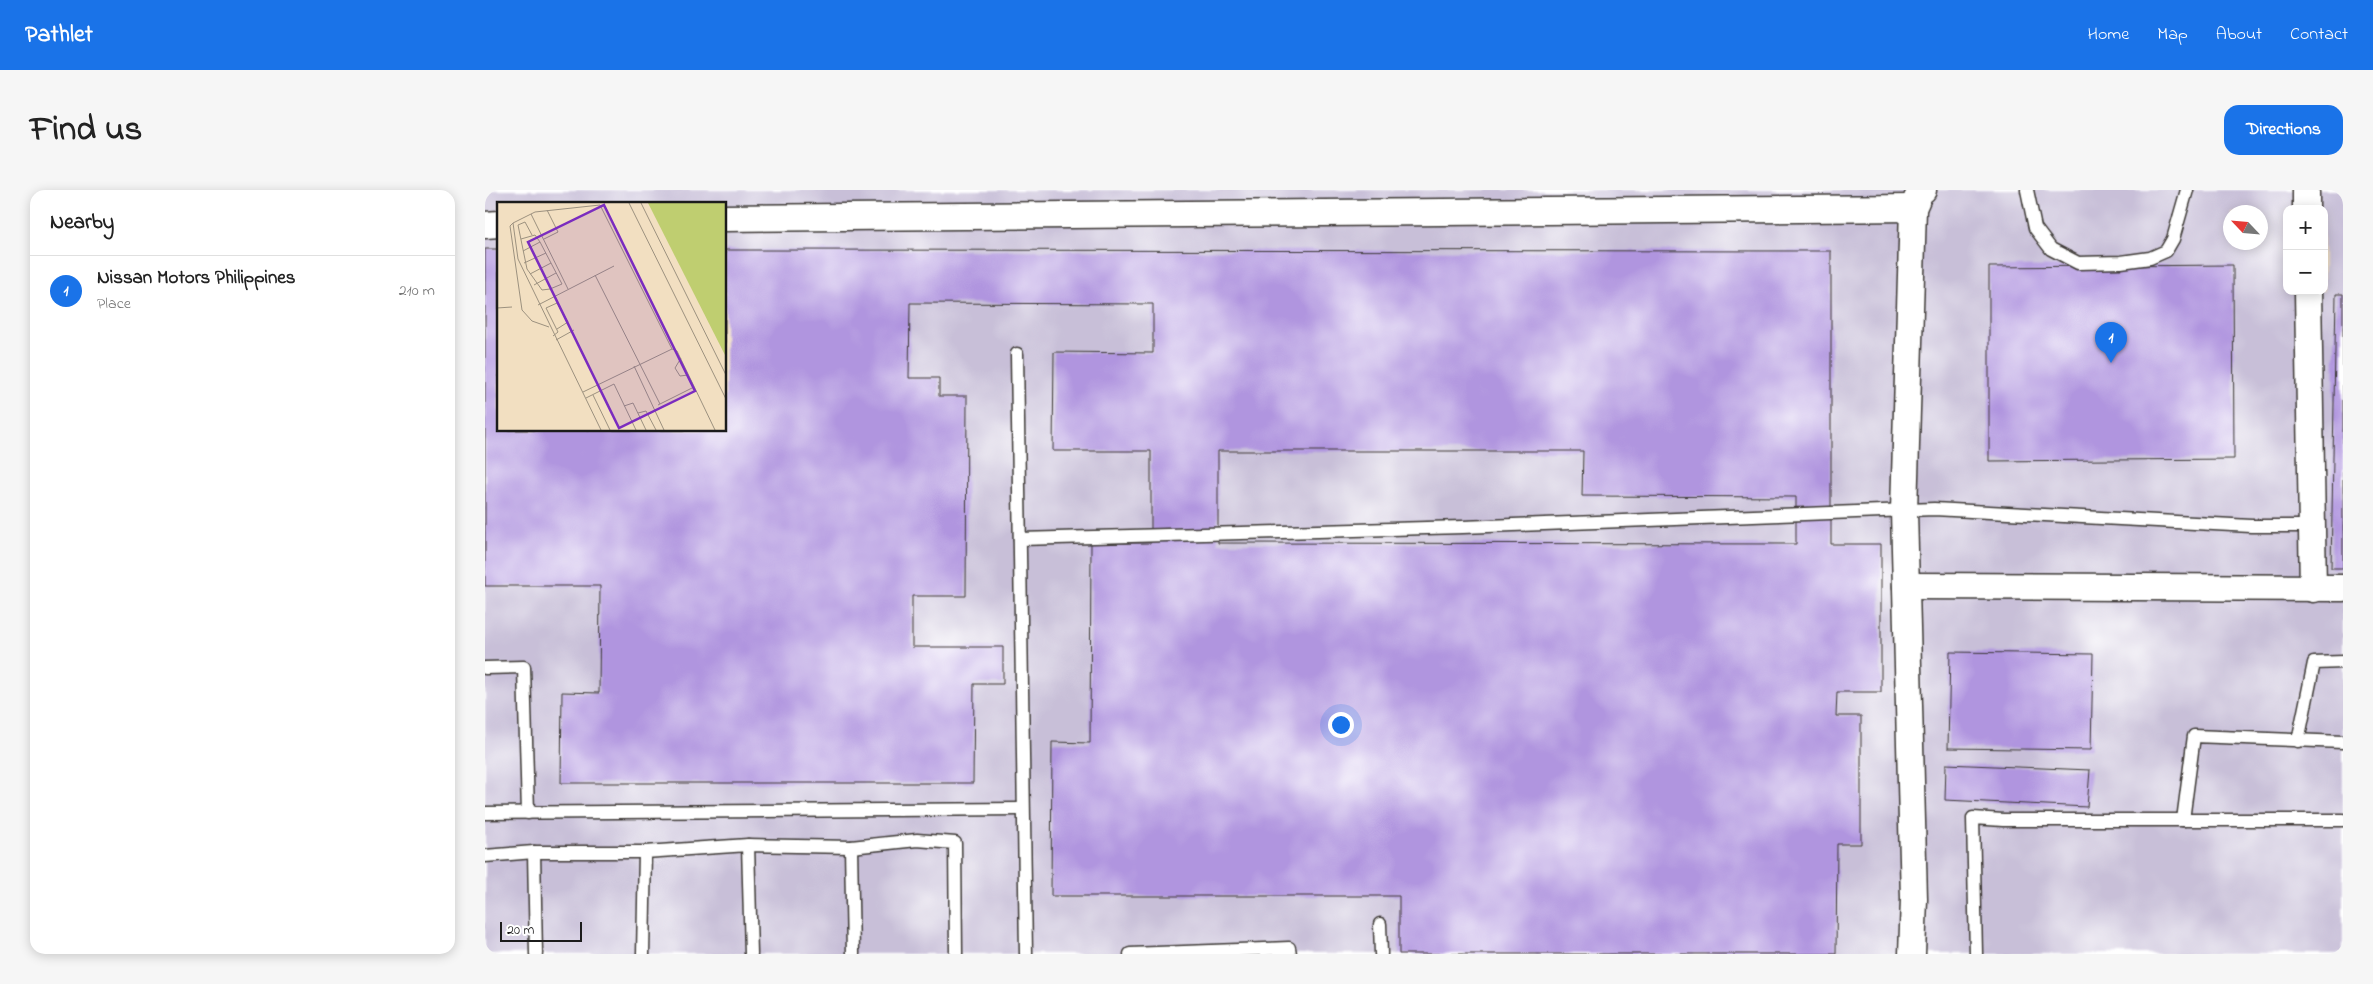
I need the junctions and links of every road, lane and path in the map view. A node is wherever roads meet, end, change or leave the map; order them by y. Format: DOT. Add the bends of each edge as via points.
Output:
graph roads {
  1 [pos="2027,190"];
  2 [pos="2187,190"];
  3 [pos="2306,190"];
  4 [pos="1918,199"];
  5 [pos="2306,205"];
  6 [pos="726,218"];
  7 [pos="2308,295"];
  8 [pos="1017,354"];
  9 [pos="1904,511"];
  10 [pos="2312,526"];
  11 [pos="1020,539"];
  12 [pos="1906,586"];
  13 [pos="2313,588"];
  14 [pos="2343,588"];
  15 [pos="2343,662"];
  16 [pos="485,668"];
  17 [pos="2298,741"];
  18 [pos="2343,742"];
  19 [pos="1023,809"];
  20 [pos="485,813"];
  21 [pos="528,813"];
  22 [pos="2183,820"];
  23 [pos="2343,820"];
  24 [pos="748,845"];
  25 [pos="851,847"];
  26 [pos="534,852"];
  27 [pos="645,852"];
  28 [pos="485,856"];
  29 [pos="1380,924"];
  30 [pos="1192,953"];
  31 [pos="536,954"];
  32 [pos="643,954"];
  33 [pos="751,954"];
  34 [pos="853,954"];
  35 [pos="956,954"];
  36 [pos="1026,954"];
  37 [pos="1130,954"];
  38 [pos="1290,954"];
  39 [pos="1381,954"];
  40 [pos="1913,954"];
  41 [pos="1976,954"];
  1 -- 2 [label="lane" via="2035,228 2051,249 2078,263 2131,261 2166,251 2173,239"];
  3 -- 5 [label="street"];
  4 -- 6 [label="street"];
  4 -- 9 [label="street"];
  7 -- 10 [label="street"];
  8 -- 11 [label="lane"];
  9 -- 10 [label="lane" via="1934,508 2251,526"];
  9 -- 11 [label="lane"];
  9 -- 12 [label="street"];
  10 -- 13 [label="street"];
  11 -- 19 [label="lane"];
  12 -- 13 [label="street"];
  12 -- 40 [label="street"];
  13 -- 14 [label="street"];
  15 -- 17 [label="lane" via="2314,664"];
  16 -- 21 [label="lane" via="524,667"];
  17 -- 18 [label="lane"];
  17 -- 22 [label="lane" via="2194,736"];
  19 -- 21 [label="lane"];
  19 -- 36 [label="lane"];
  20 -- 21 [label="lane"];
  22 -- 23 [label="lane"];
  22 -- 41 [label="lane" via="1973,818"];
  24 -- 25 [label="lane"];
  24 -- 27 [label="lane"];
  24 -- 33 [label="lane"];
  25 -- 34 [label="lane"];
  25 -- 35 [label="lane" via="917,840 955,843"];
  26 -- 27 [label="lane"];
  26 -- 28 [label="lane"];
  26 -- 31 [label="lane"];
  27 -- 32 [label="lane"];
  29 -- 39 [label="lane"];
  30 -- 37 [label="lane"];
  30 -- 38 [label="lane" via="1289,948"];
}
